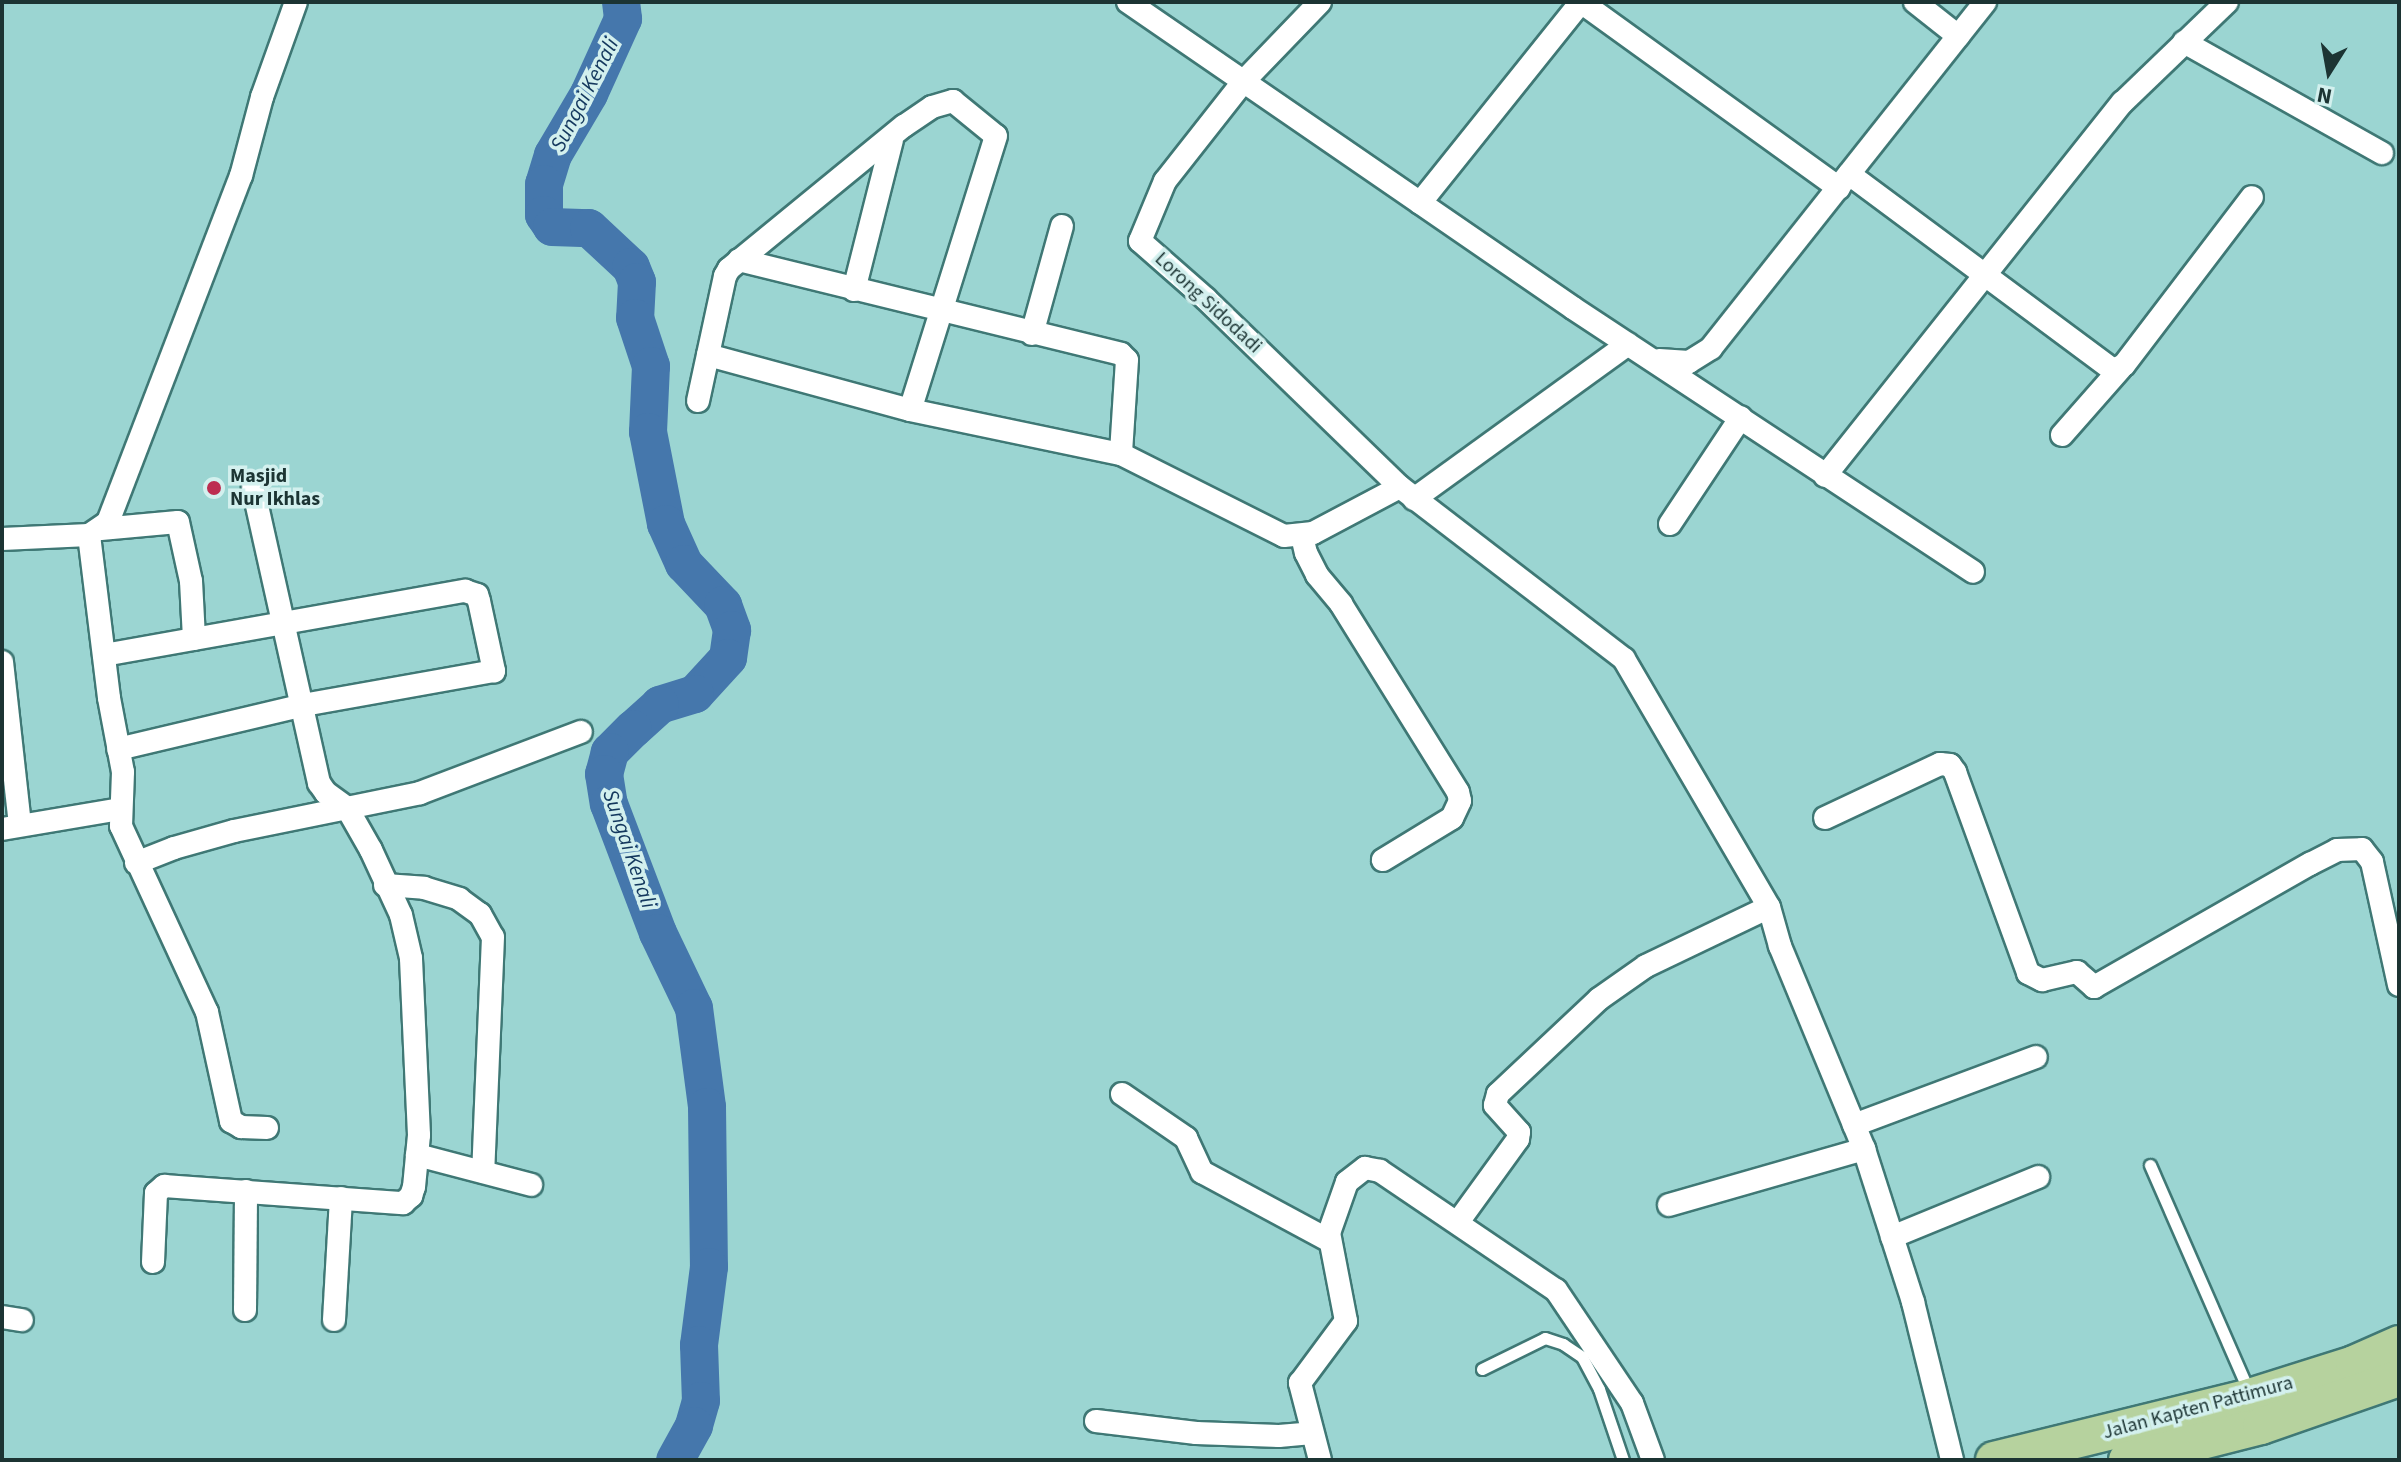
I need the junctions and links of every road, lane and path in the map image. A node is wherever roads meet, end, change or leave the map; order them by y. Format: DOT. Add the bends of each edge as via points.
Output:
graph roads {
  1 [pos="296,2"];
  2 [pos="1128,2"];
  3 [pos="1320,2"];
  4 [pos="1581,2"];
  5 [pos="1915,2"];
  6 [pos="1985,2"];
  7 [pos="2227,2"];
  8 [pos="1958,36"];
  9 [pos="2184,42"];
  10 [pos="1243,82"];
  11 [pos="892,140"];
  12 [pos="2382,153"];
  13 [pos="1844,181"];
  14 [pos="2252,197"];
  15 [pos="1420,203"];
  16 [pos="1062,226"];
  17 [pos="739,260"];
  18 [pos="1985,273"];
  19 [pos="854,290"];
  20 [pos="941,311"];
  21 [pos="1032,334"];
  22 [pos="1628,344"];
  23 [pos="708,355"];
  24 [pos="1654,359"];
  25 [pos="2120,369"];
  26 [pos="698,401"];
  27 [pos="910,410"];
  28 [pos="1741,417"];
  29 [pos="2062,435"];
  30 [pos="1121,454"];
  31 [pos="1825,476"];
  32 [pos="253,487"];
  33 [pos="1407,493"];
  34 [pos="1670,524"];
  35 [pos="95,532"];
  36 [pos="1302,536"];
  37 [pos="2,539"];
  38 [pos="1973,572"];
  39 [pos="282,623"];
  40 [pos="194,639"];
  41 [pos="104,655"];
  42 [pos="2,662"];
  43 [pos="304,705"];
  44 [pos="581,732"];
  45 [pos="118,749"];
  46 [pos="347,808"];
  47 [pos="120,809"];
  48 [pos="1825,818"];
  49 [pos="11,827"];
  50 [pos="1383,860"];
  51 [pos="136,863"];
  52 [pos="385,885"];
  53 [pos="1769,907"];
  54 [pos="2399,985"];
  55 [pos="2036,1057"];
  56 [pos="1122,1094"];
  57 [pos="1854,1125"];
  58 [pos="267,1128"];
  59 [pos="1864,1149"];
  60 [pos="417,1155"];
  61 [pos="2150,1165"];
  62 [pos="483,1172"];
  63 [pos="2038,1177"];
  64 [pos="531,1185"];
  65 [pos="246,1191"];
  66 [pos="341,1198"];
  67 [pos="1669,1205"];
  68 [pos="1458,1222"];
  69 [pos="1892,1237"];
  70 [pos="1330,1241"];
  71 [pos="153,1262"];
  72 [pos="245,1310"];
  73 [pos="334,1320"];
  74 [pos="2399,1344"];
  75 [pos="1482,1369"];
  76 [pos="2399,1378"];
  77 [pos="2250,1397"];
  78 [pos="1096,1421"];
  79 [pos="1312,1433"];
  80 [pos="1320,1460"];
  81 [pos="1623,1460"];
  82 [pos="1653,1460"];
  83 [pos="1952,1460"];
  84 [pos="1994,1460"];
  85 [pos="2127,1460"];
  1 -- 35 [label="street" via="241,176 112,514"];
  2 -- 10 [label="street"];
  3 -- 10 [label="street"];
  4 -- 13 [label="street"];
  4 -- 15 [label="street"];
  5 -- 8 [label="street"];
  6 -- 8 [label="street"];
  7 -- 9 [label="street"];
  8 -- 13 [label="street"];
  9 -- 12 [label="street"];
  9 -- 18 [label="street" via="2130,93"];
  10 -- 15 [label="street"];
  10 -- 33 [label="street, Lorong Sidodadi" via="1165,181 1140,241"];
  11 -- 17 [label="street"];
  11 -- 19 [label="street"];
  11 -- 20 [label="street" via="944,101 960,103 996,136"];
  13 -- 18 [label="street"];
  13 -- 24 [label="street" via="1704,355 1678,363"];
  14 -- 25 [label="street"];
  15 -- 22 [label="street"];
  16 -- 21 [label="street"];
  17 -- 19 [label="street"];
  17 -- 23 [label="street" via="725,276"];
  18 -- 25 [label="street" via="2108,368"];
  18 -- 31 [label="street"];
  19 -- 20 [label="street"];
  20 -- 21 [label="street"];
  20 -- 27 [label="street"];
  21 -- 30 [label="street" via="1126,356"];
  22 -- 24 [label="street"];
  22 -- 33 [label="street"];
  23 -- 26 [label="street"];
  23 -- 27 [label="street"];
  24 -- 28 [label="street"];
  25 -- 29 [label="street"];
  27 -- 30 [label="street"];
  28 -- 31 [label="street"];
  28 -- 34 [label="street"];
  30 -- 36 [label="street" via="1276,532"];
  31 -- 38 [label="street"];
  32 -- 39 [label="street"];
  33 -- 36 [label="street"];
  33 -- 53 [label="street" via="1624,659"];
  35 -- 37 [label="street"];
  35 -- 40 [label="street" via="178,522 191,581"];
  35 -- 41 [label="street"];
  36 -- 50 [label="street" via="1317,575 1341,604 1458,792 1452,818"];
  39 -- 40 [label="street"];
  39 -- 43 [label="street"];
  39 -- 43 [label="street" via="465,591 479,601 494,671"];
  40 -- 41 [label="street"];
  41 -- 45 [label="street"];
  42 -- 49 [label="street"];
  43 -- 45 [label="street"];
  43 -- 46 [label="street" via="319,783"];
  44 -- 46 [label="street" via="420,793"];
  45 -- 47 [label="street" via="123,772"];
  46 -- 51 [label="street" via="234,831"];
  46 -- 52 [label="street"];
  47 -- 49 [label="street"];
  47 -- 51 [label="street"];
  48 -- 54 [label="street" via="1940,764 1950,765 2028,973 2042,980 2077,972 2094,987 2324,857 2362,849 2372,862"];
  51 -- 58 [label="street" via="207,1012 231,1121"];
  52 -- 60 [label="street" via="401,915 411,958"];
  52 -- 62 [label="street" via="424,888 459,899 480,914 493,937"];
  53 -- 57 [label="street"];
  53 -- 68 [label="street" via="1646,966 1599,999 1498,1094 1495,1105 1519,1132 1518,1139"];
  55 -- 57 [label="street"];
  56 -- 70 [label="street" via="1186,1138 1202,1172"];
  57 -- 59 [label="street"];
  59 -- 67 [label="street"];
  59 -- 69 [label="street"];
  60 -- 62 [label="street"];
  60 -- 66 [label="street" via="413,1192 406,1201"];
  61 -- 77 [label="lane"];
  62 -- 64 [label="street"];
  63 -- 69 [label="street"];
  65 -- 66 [label="street"];
  65 -- 71 [label="street" via="160,1188"];
  65 -- 72 [label="street"];
  66 -- 73 [label="street"];
  68 -- 70 [label="street" via="1380,1171 1365,1168 1347,1182"];
  68 -- 82 [label="street" via="1556,1290 1632,1403"];
  69 -- 83 [label="street"];
  70 -- 79 [label="street" via="1346,1321 1300,1383"];
  74 -- 77 [label="main road, Jalan Kapten Pattimura"];
  75 -- 81 [label="lane" via="1545,1338 1563,1344 1582,1357 1599,1389"];
  76 -- 85 [label="main road, Jalan Kapten Pattimura" via="2261,1426"];
  77 -- 84 [label="main road, Jalan Kapten Pattimura"];
  78 -- 79 [label="street" via="1196,1433"];
  79 -- 80 [label="street"];
}
